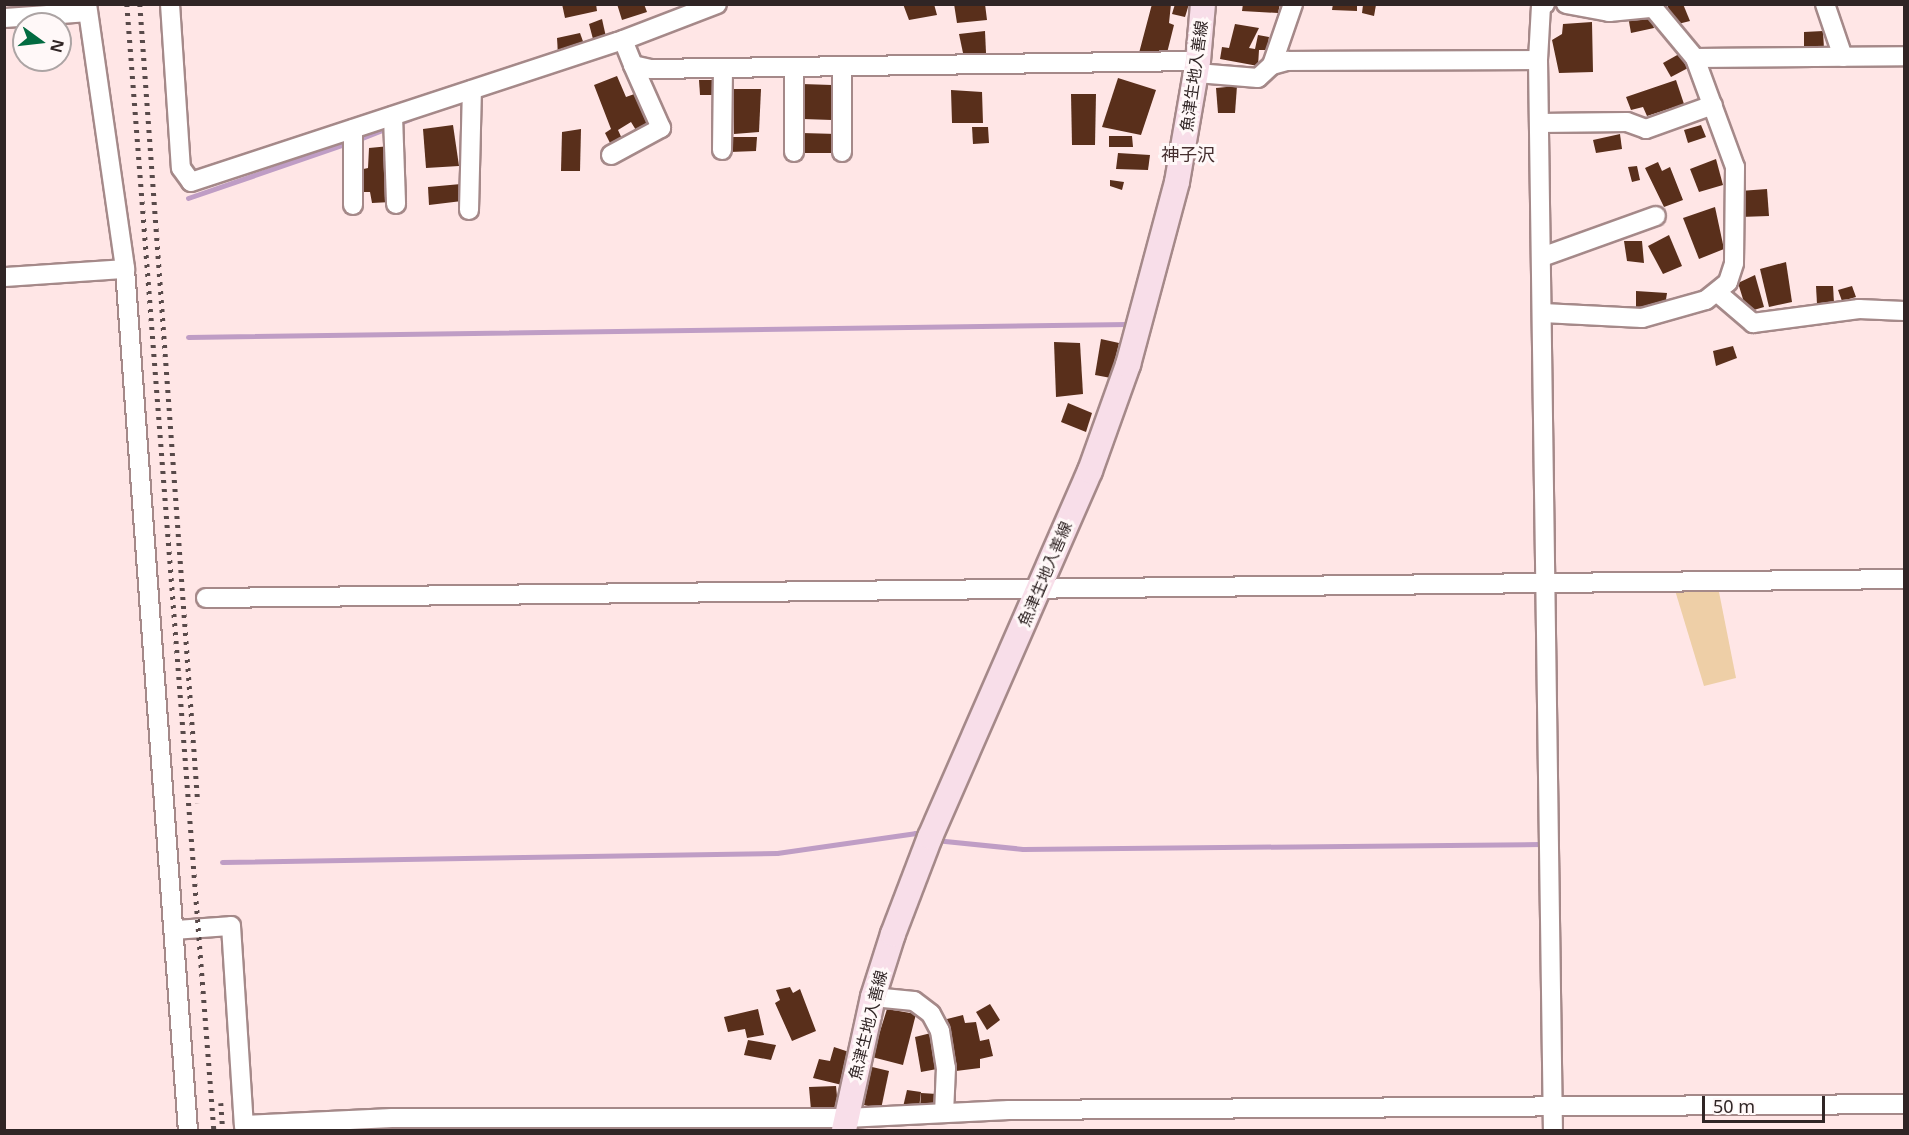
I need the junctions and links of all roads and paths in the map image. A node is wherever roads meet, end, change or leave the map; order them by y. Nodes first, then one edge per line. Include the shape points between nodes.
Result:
1 (170, 4) edge
2 (717, 4) edge
3 (1203, 4) edge
4 (1293, 4) edge
5 (1566, 4) edge
6 (1826, 4) edge
7 (1541, 5) edge
8 (1650, 6) edge
9 (91, 7) edge
10 (4, 18) edge
11 (624, 40) junction
12 (1905, 56) edge
13 (1843, 57) junction
14 (1695, 58) junction
15 (1538, 60) junction
16 (633, 65) junction
17 (1272, 65) junction
18 (842, 67) junction
19 (1198, 67) junction
20 (723, 68) junction
21 (794, 68) junction
22 (471, 90) junction
23 (1713, 105) junction
24 (393, 116) junction
25 (1539, 123) junction
26 (352, 129) junction
27 (722, 150) dead end
28 (794, 152) dead end
29 (842, 152) dead end
30 (611, 155) dead end
31 (396, 204) dead end
32 (353, 205) dead end
33 (469, 210) dead end
34 (1656, 216) dead end
35 (1542, 257) junction
36 (125, 269) junction
37 (4, 277) edge
38 (1719, 294) junction
39 (1905, 311) edge
40 (1543, 313) junction
41 (1905, 579) edge
42 (1543, 585) junction
43 (1040, 588) junction
44 (207, 598) dead end
45 (175, 930) junction
46 (873, 997) junction
47 (1905, 1104) edge
48 (1554, 1108) junction
49 (945, 1113) junction
50 (845, 1124) edge
51 (245, 1128) edge
52 (188, 1131) edge
53 (1553, 1131) edge

1 - 26 street via 181,168 191,182
2 - 11 street
3 - 19 main road, 魚津生地入善線
4 - 17 street
5 - 8 street via 1609,12
6 - 13 street
7 - 15 street
8 - 14 street
9 - 10 street
9 - 36 street via 100,53 94,65
11 - 16 street
11 - 22 street
12 - 13 street
13 - 14 street
14 - 23 street
15 - 17 street
15 - 25 street
16 - 20 street
16 - 30 street via 661,128
17 - 19 street via 1257,78
18 - 19 street
18 - 21 street
18 - 29 street
19 - 43 main road, 魚津生地入善線 via 1177,182 1142,323 1090,471
20 - 21 street
20 - 27 street
21 - 28 street
22 - 24 street
22 - 33 street
23 - 25 street via 1646,129 1627,122
23 - 38 street via 1735,176 1734,263
24 - 26 street
24 - 31 street
25 - 35 street
26 - 32 street
34 - 35 street
35 - 40 street
36 - 37 street
36 - 45 street
38 - 39 street via 1753,323 1859,309
38 - 40 street via 1642,318
40 - 42 street
41 - 42 street
42 - 43 street
42 - 48 street
43 - 44 street
43 - 46 main road, 魚津生地入善線 via 930,837
45 - 51 street via 231,926
45 - 52 street
46 - 49 street via 914,1001 931,1014 940,1031 946,1068
46 - 50 main road, 魚津生地入善線
47 - 48 street
48 - 49 street
48 - 53 street
49 - 50 street
50 - 51 street via 403,1118

